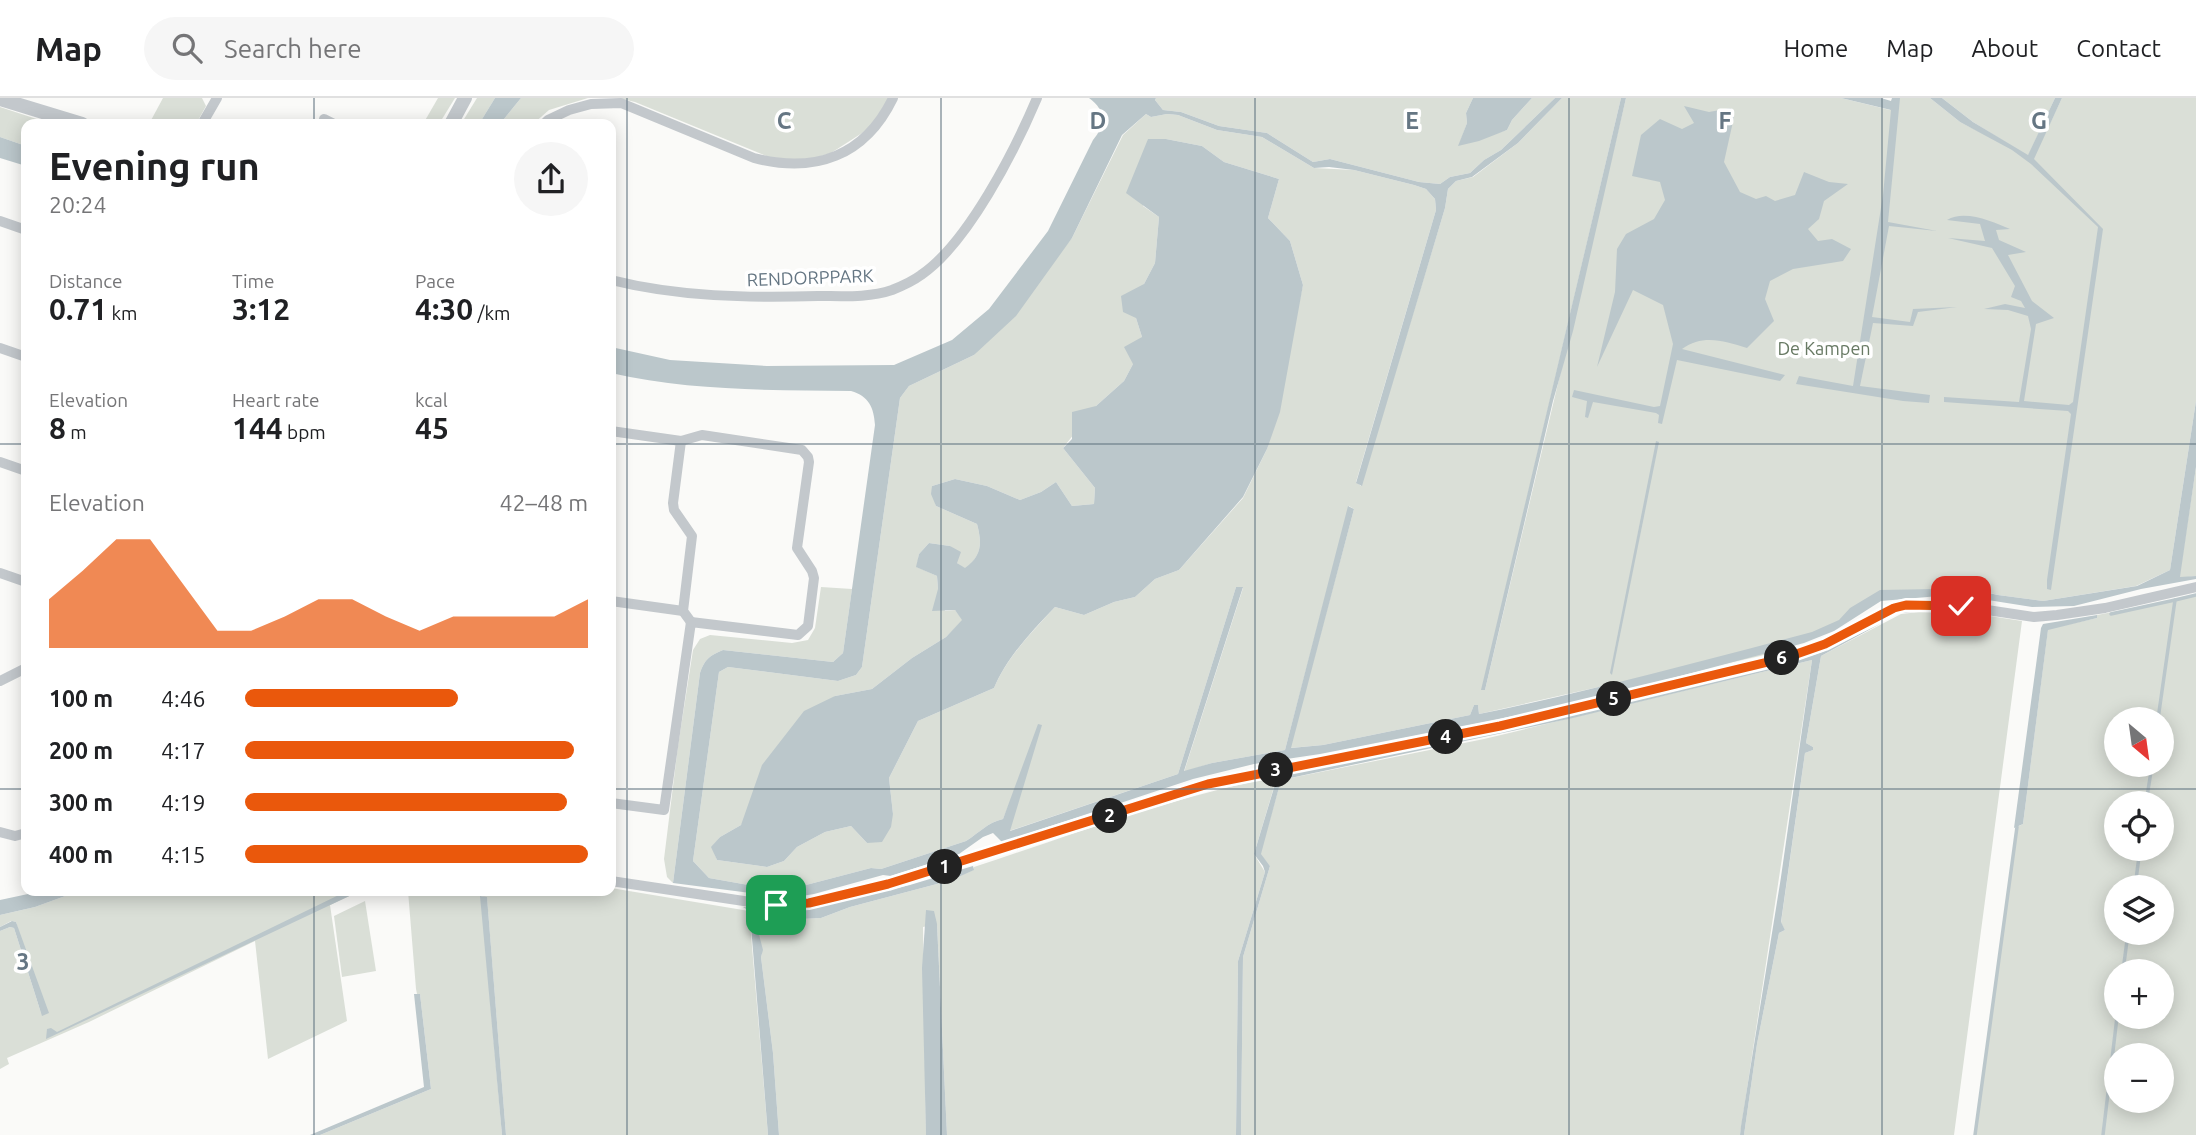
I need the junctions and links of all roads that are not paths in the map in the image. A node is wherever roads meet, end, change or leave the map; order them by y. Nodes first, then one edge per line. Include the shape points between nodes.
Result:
1 (217, 98) edge
2 (465, 98) edge
3 (893, 98) edge
4 (1037, 98) edge
5 (0, 99) edge
6 (66, 119) edge
7 (205, 119) edge
8 (454, 119) edge
9 (550, 119) edge
10 (0, 221) edge
11 (21, 228) edge
12 (616, 281) edge
13 (0, 348) edge
14 (21, 355) edge
15 (616, 432) edge
16 (681, 441) junction
17 (0, 462) edge
18 (21, 469) edge
19 (0, 573) edge
20 (21, 580) edge
21 (2196, 587) edge
22 (616, 602) edge
23 (683, 611) junction
24 (691, 622) junction
25 (21, 670) edge
26 (0, 681) edge
27 (616, 804) edge
28 (0, 831) edge
29 (21, 834) edge
30 (616, 882) edge

1 - 7 street
2 - 8 street
3 - 9 street via 872,132 851,148 829,160 804,165 754,158 621,103 591,104
4 - 12 street, RENDORPPARK via 1005,164 952,246 920,276 891,290 858,296 754,298 659,290
5 - 6 street
10 - 11 street
13 - 14 street
15 - 16 street
16 - 23 street via 673,503 692,536
16 - 24 street via 702,435 798,448 809,462 797,548 814,578 808,626 793,636
17 - 18 street
19 - 20 street
21 - 30 street via 2105,608 2034,617 1954,605 1906,605 1785,658 1500,726 1208,784 985,856 809,903 757,903
22 - 23 street
23 - 24 street
24 - 27 street via 664,810
25 - 26 street
28 - 29 street

